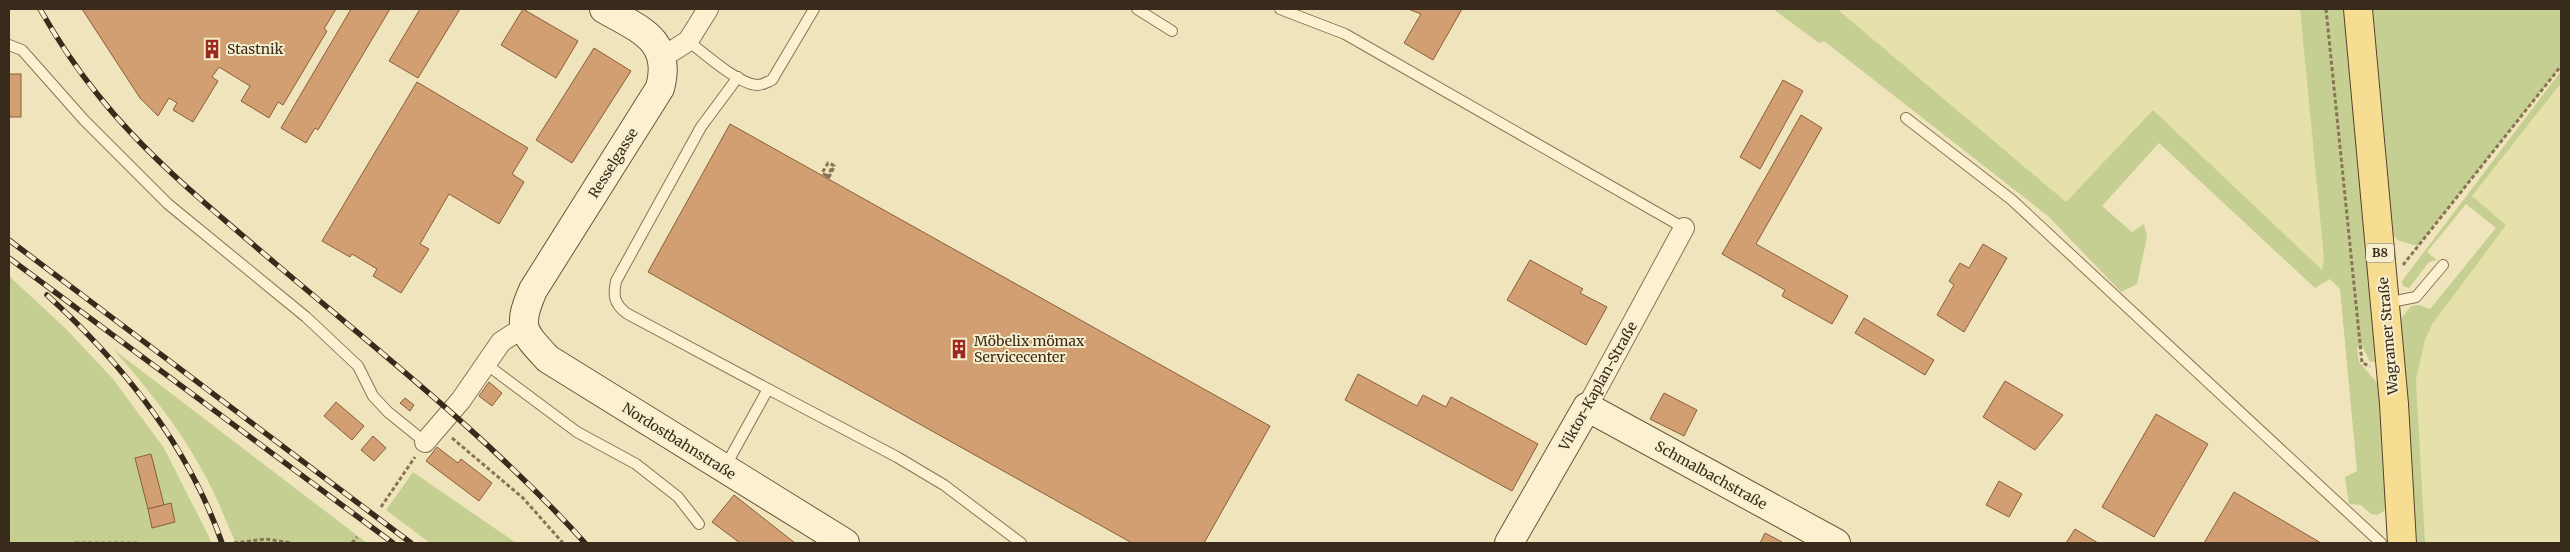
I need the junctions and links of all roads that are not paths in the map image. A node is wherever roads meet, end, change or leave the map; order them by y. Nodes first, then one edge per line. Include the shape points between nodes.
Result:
1 (604, 9) edge
2 (708, 9) edge
3 (814, 9) edge
4 (1137, 9) edge
5 (1280, 9) edge
6 (2358, 9) edge
7 (1172, 31) dead end
8 (688, 41) junction
9 (9, 45) edge
10 (663, 57) junction
11 (738, 77) junction
12 (1906, 118) dead end
13 (1684, 228) joint
14 (2443, 265) dead end
15 (2384, 297) junction
16 (524, 327) junction
17 (486, 364) junction
18 (768, 389) junction
19 (1587, 408) junction
20 (431, 434) joint
21 (724, 470) junction
22 (698, 524) dead end
23 (845, 543) edge
24 (1021, 543) edge
25 (1509, 543) edge
26 (1836, 543) edge
27 (2381, 543) edge
28 (2402, 543) edge

1 - 10 street via 646,33 657,44
2 - 8 street
3 - 11 lane via 772,80 758,85
4 - 7 lane
5 - 13 lane via 1345,34
6 - 15 main road, Wagramer Straße / B8
8 - 10 street
8 - 11 lane
9 - 20 lane via 22,50 84,120 168,204 306,317 358,366 373,396 405,428
10 - 16 street, Resselgasse via 660,88 533,290 525,308
11 - 18 lane via 694,139 616,281 614,294 617,305 626,313
12 - 27 lane via 2012,200
13 - 19 street, Viktor-Kaplan-Straße
14 - 15 lane via 2416,297
15 - 28 main road, Wagramer Straße / B8
16 - 17 street via 501,342
16 - 21 street, Nordostbahnstraße via 548,359
17 - 20 street
17 - 22 lane via 577,432 636,464 678,496
18 - 21 lane
18 - 24 lane via 944,485
19 - 25 street, Viktor-Kaplan-Straße
19 - 26 street, Schmalbachstraße
21 - 23 street, Nordostbahnstraße

